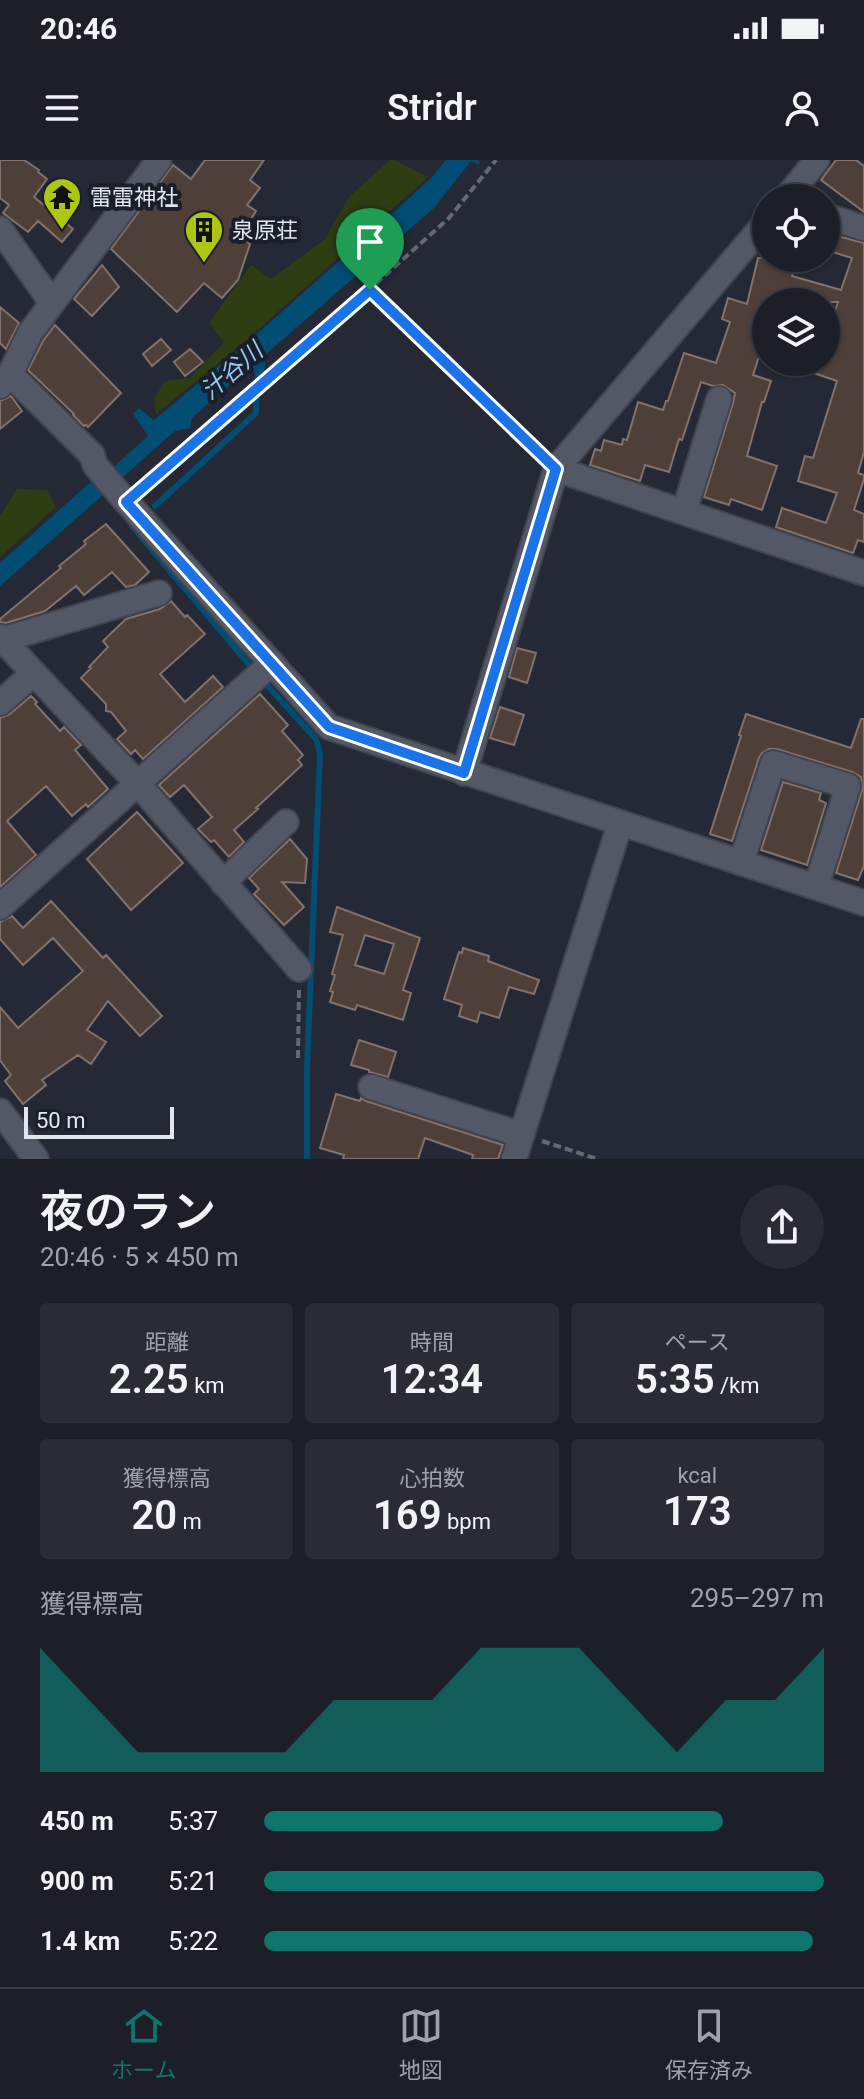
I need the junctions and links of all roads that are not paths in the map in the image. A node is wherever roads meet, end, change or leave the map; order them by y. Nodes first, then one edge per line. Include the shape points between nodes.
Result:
1 (159, 160) edge
2 (817, 160) edge
3 (797, 184) edge
4 (840, 220) edge
5 (864, 228) edge
6 (0, 229) edge
7 (752, 238) edge
8 (52, 303) junction
9 (5, 380) edge
10 (719, 399) dead end
11 (556, 469) junction
12 (684, 512) junction
13 (864, 573) edge
14 (159, 593) dead end
15 (1, 638) edge
16 (272, 663) junction
17 (34, 673) junction
18 (0, 703) edge
19 (464, 773) junction
20 (138, 784) junction
21 (286, 822) dead end
22 (620, 824) junction
23 (741, 863) junction
24 (223, 883) junction
25 (816, 887) junction
26 (864, 903) edge
27 (0, 907) edge
28 (299, 969) road end
29 (371, 1087) dead end
30 (0, 1111) edge
31 (522, 1135) junction
32 (36, 1159) edge
33 (514, 1159) edge

1 - 8 street
2 - 3 street
4 - 5 street
6 - 8 street
7 - 11 street
8 - 9 street
9 - 16 street via 92,455 125,500
10 - 12 street
11 - 12 street
11 - 19 street
12 - 13 street
14 - 15 street
15 - 17 street
16 - 19 street via 329,727
16 - 20 street
17 - 18 street
17 - 20 street
19 - 22 street
20 - 24 street
20 - 27 street
21 - 24 street
22 - 23 street
22 - 31 street
23 - 25 street
23 - 25 street via 773,763 848,786
24 - 28 street
25 - 26 street
29 - 31 street
30 - 32 street
31 - 33 street

